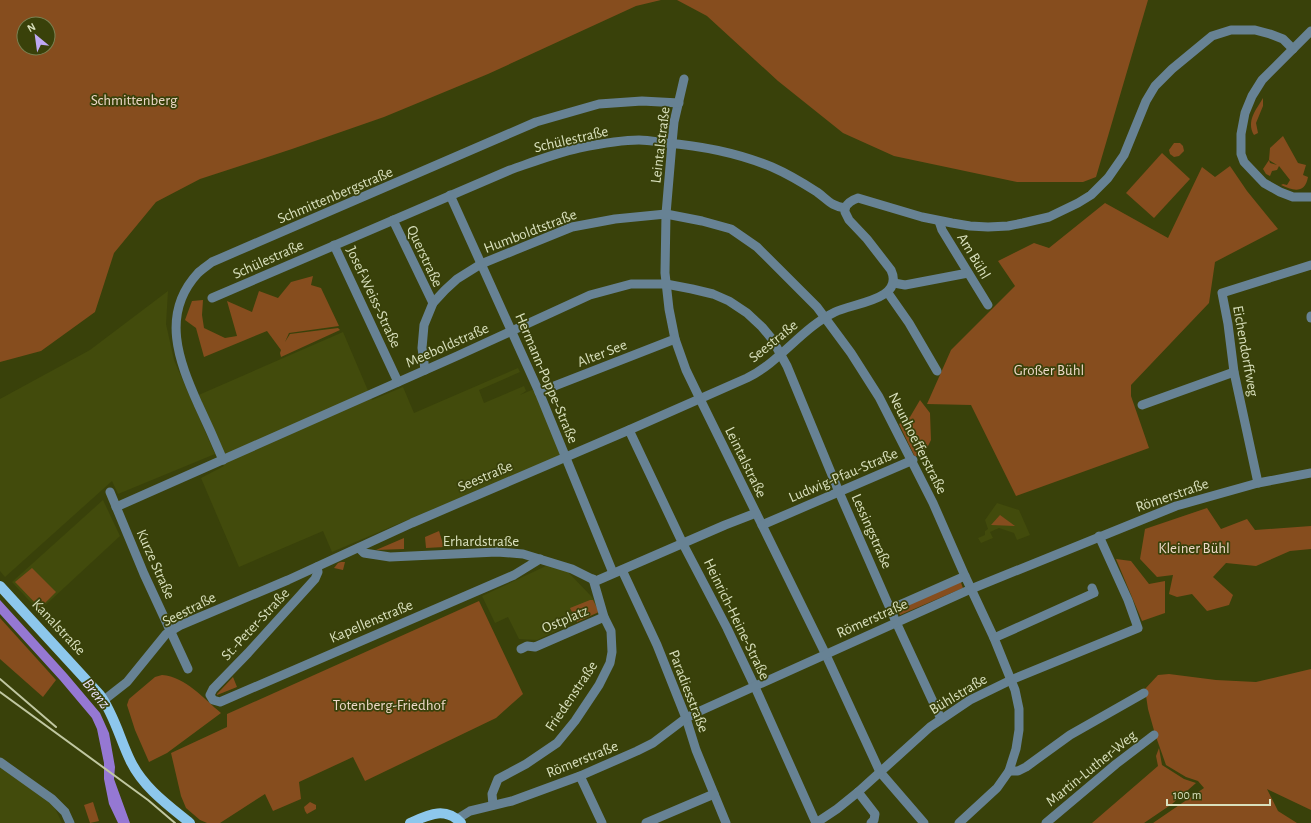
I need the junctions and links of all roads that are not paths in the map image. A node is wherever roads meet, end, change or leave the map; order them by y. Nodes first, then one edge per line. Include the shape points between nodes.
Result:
1 (1311, 31) edge
2 (1293, 49) junction
3 (684, 79) dead end
4 (679, 103) junction
5 (672, 143) junction
6 (450, 195) junction
7 (1311, 197) edge
8 (845, 208) junction
9 (666, 214) junction
10 (393, 220) junction
11 (939, 221) junction
12 (334, 245) junction
13 (482, 264) junction
14 (1311, 265) edge
15 (968, 273) junction
16 (894, 283) junction
17 (666, 284) junction
18 (888, 292) junction
19 (212, 298) dead end
20 (433, 303) junction
21 (988, 305) dead end
22 (825, 318) junction
23 (512, 331) junction
24 (675, 339) junction
25 (780, 354) junction
26 (425, 370) junction
27 (937, 372) dead end
28 (1234, 372) junction
29 (398, 382) junction
30 (539, 392) junction
31 (700, 399) junction
32 (1142, 406) dead end
33 (630, 430) junction
34 (566, 457) junction
35 (223, 460) junction
36 (913, 460) junction
37 (1311, 473) edge
38 (1258, 483) junction
39 (110, 492) dead end
40 (839, 492) junction
41 (116, 507) junction
42 (756, 513) junction
43 (762, 525) junction
44 (1099, 536) junction
45 (683, 544) junction
46 (358, 548) junction
47 (540, 559) junction
48 (317, 567) junction
49 (622, 570) junction
50 (613, 573) junction
51 (965, 576) junction
52 (593, 579) junction
53 (0, 586) edge
54 (1092, 588) dead end
55 (971, 589) junction
56 (890, 609) junction
57 (604, 617) junction
58 (896, 622) junction
59 (170, 631) junction
60 (994, 638) junction
61 (521, 649) dead end
62 (826, 654) junction
63 (188, 669) dead end
64 (1011, 680) junction
65 (755, 687) junction
66 (1144, 693) dead end
67 (212, 698) joint
68 (104, 700) junction
69 (686, 718) junction
70 (941, 718) junction
71 (1154, 734) dead end
72 (0, 762) edge
73 (1009, 771) junction
74 (880, 772) junction
75 (580, 776) junction
76 (858, 792) junction
77 (714, 794) junction
78 (493, 805) junction
79 (459, 821) edge
80 (70, 823) edge
81 (190, 823) edge
82 (410, 823) edge
83 (602, 823) edge
84 (646, 823) edge
85 (726, 823) edge
86 (816, 823) edge
87 (871, 823) edge
88 (924, 823) edge
89 (959, 823) edge
90 (1046, 823) edge

1 - 2 street
2 - 7 street via 1262,80 1252,96 1241,134 1241,154 1244,162 1264,183 1293,197
2 - 11 street via 1282,39 1255,30 1231,30 1212,36 1155,86 1116,168 1091,195 1049,217 1023,224 976,226
3 - 4 street, Leintalstraße
4 - 5 street, Leintalstraße
4 - 35 street, Schmittenbergstraße via 642,101 599,104 536,122 212,262 198,272 183,296 177,315 177,347 183,368
5 - 6 street, Schülestraße via 640,140 579,148 545,157
5 - 8 street, Schülestraße via 721,150 744,157 790,176 834,206
5 - 9 street, Leintalstraße
6 - 10 street, Schülestraße
6 - 13 street, Hermann-Poppe-Straße
8 - 11 street via 850,201 858,198
8 - 16 street via 849,220 888,264
9 - 13 street, Humboldtstraße via 615,219 572,227
9 - 17 street, Leintalstraße
9 - 22 street, Humboldtstraße via 702,221 738,234 757,247 804,293
10 - 12 street, Schülestraße
10 - 20 street, Querstraße
11 - 15 street, Am Bühl
12 - 19 street, Schülestraße
12 - 29 street, Josef-Weiss-Straße
13 - 20 street, Humboldtstraße via 457,280
13 - 23 street, Hermann-Poppe-Straße
14 - 28 street, Eichendorffweg via 1222,293
15 - 16 street via 904,285
15 - 21 street, Am Bühl
16 - 18 street
17 - 23 street, Meeboldstraße via 631,284 590,295
17 - 24 street, Leintalstraße via 668,309
17 - 25 street, Meeboldstraße via 706,292 729,301 762,327
18 - 22 street, Seestraße via 840,309
18 - 27 street
20 - 26 street, Humboldtstraße via 424,325 422,348
22 - 25 street, Seestraße
22 - 36 street, Neunhoefferstraße via 879,396
23 - 26 street, Meeboldstraße
23 - 30 street, Hermann-Poppe-Straße
24 - 30 street, Alter See
24 - 31 street, Leintalstraße
25 - 31 street, Seestraße via 756,374
25 - 40 street, Lessingstraße
26 - 29 street, Meeboldstraße
28 - 32 street
28 - 38 street, Eichendorffweg
29 - 35 street, Meeboldstraße
30 - 34 street, Hermann-Poppe-Straße
31 - 33 street, Seestraße
31 - 42 street, Leintalstraße
33 - 34 street, Seestraße
33 - 45 street, Heinrich-Heine-Straße
34 - 46 street, Seestraße via 412,522
34 - 50 street, Hermann-Poppe-Straße
35 - 41 street, Meeboldstraße
36 - 40 street, Ludwig-Pfau-Straße
36 - 51 street, Neunhoefferstraße
37 - 38 street, Römerstraße
38 - 44 street, Römerstraße via 1176,506
39 - 41 street, Kurze Straße
40 - 43 street, Ludwig-Pfau-Straße
40 - 56 street, Lessingstraße
41 - 59 street, Kurze Straße
42 - 43 street, Leintalstraße
42 - 45 street
43 - 62 street, Leintalstraße
44 - 55 street, Römerstraße
44 - 64 street, Bühlstraße via 1138,628
45 - 49 street
45 - 65 street, Heinrich-Heine-Straße
46 - 47 street, Erhardstraße via 364,553 390,557 497,552 523,554
46 - 48 street, Seestraße
47 - 52 street, Erhardstraße
47 - 67 street, Kapellenstraße via 514,575 220,702
48 - 59 street, Seestraße
48 - 67 street, St.-Peter-Straße via 315,579 213,689 210,693
49 - 50 street
49 - 69 street, Paradiesstraße
50 - 52 street
51 - 55 street, Neunhoefferstraße
51 - 56 street, Römerstraße
52 - 57 street, Ostplatz
53 - 68 main road, Kanalstraße
54 - 60 street via 1094,593
55 - 58 street, Römerstraße
55 - 60 street, Neunhoefferstraße
56 - 58 street, Lessingstraße
57 - 61 street, Ostplatz
57 - 78 street, Friedenstraße via 611,631 612,652 610,663 599,685 576,721 557,743 498,779 492,794
58 - 62 street, Römerstraße
58 - 70 street, Lessingstraße
59 - 63 street, Kurze Straße
59 - 68 street, Seestraße via 127,682
60 - 64 street, Neunhoefferstraße
62 - 65 street, Römerstraße
62 - 74 street, Leintalstraße
64 - 70 street, Bühlstraße
64 - 73 street, Neunhoefferstraße via 1017,699 1019,722 1017,744
65 - 69 street, Römerstraße
65 - 86 street, Heinrich-Heine-Straße
66 - 73 street via 1070,735 1026,767 1018,771
68 - 81 main road, Kanalstraße via 141,779
69 - 75 street, Römerstraße via 650,745
69 - 77 street, Paradiesstraße
70 - 74 street, Bühlstraße
71 - 90 street, Martin-Luther-Weg
72 - 80 street via 55,802 65,812
73 - 89 street, Neunhoefferstraße via 997,788
74 - 76 street, Bühlstraße
74 - 88 street, Leintalstraße
75 - 78 street, Römerstraße via 512,801
75 - 83 street
76 - 86 street, Bühlstraße
76 - 87 street via 875,814
77 - 84 street
77 - 85 street, Paradiesstraße
78 - 79 street, Römerstraße via 470,811
79 - 82 main road via 448,814 439,813

